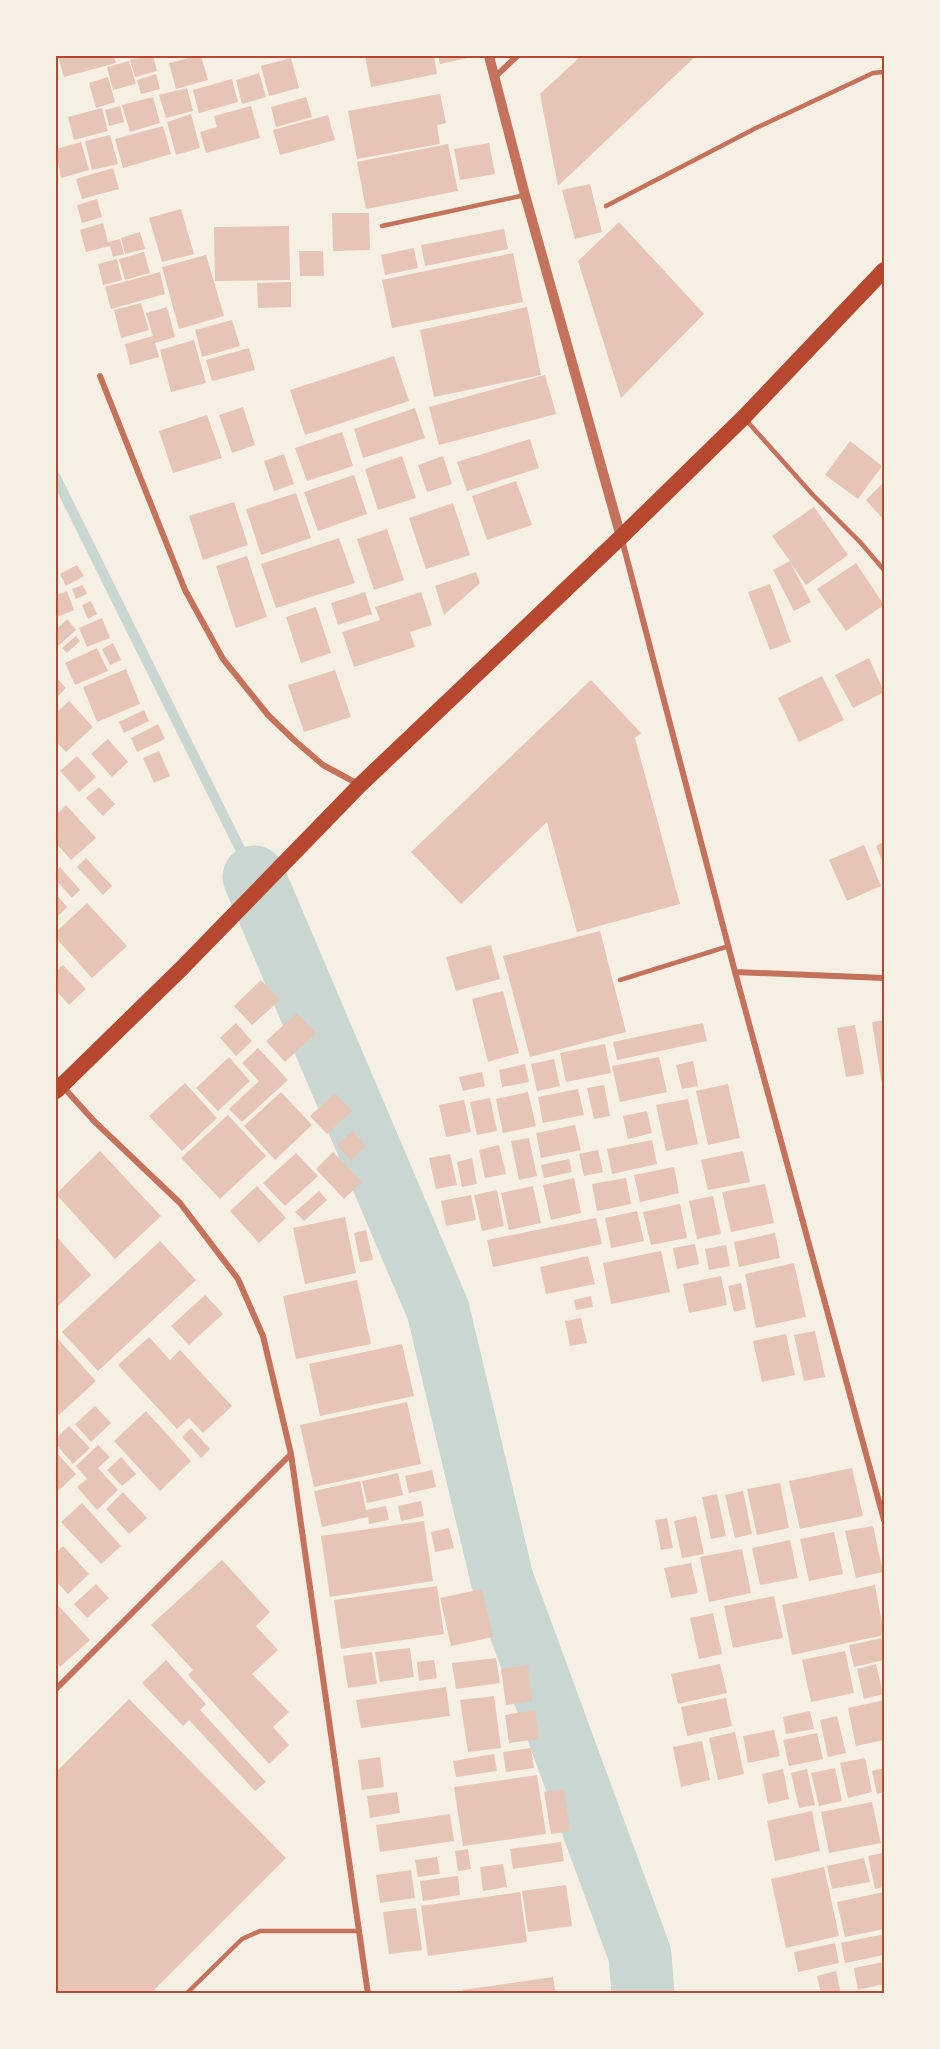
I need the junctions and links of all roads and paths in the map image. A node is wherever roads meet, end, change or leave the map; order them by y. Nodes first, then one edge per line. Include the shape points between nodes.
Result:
1 (489, 56) edge
2 (517, 56) edge
3 (885, 72) edge
4 (494, 78) junction
5 (525, 195) junction
6 (606, 206) dead end
7 (382, 226) dead end
8 (885, 270) edge
9 (100, 376) dead end
10 (744, 417) junction
11 (621, 537) junction
12 (885, 570) edge
13 (360, 785) junction
14 (729, 946) junction
15 (735, 972) junction
16 (885, 978) edge
17 (620, 980) dead end
18 (58, 1085) edge
19 (291, 1454) junction
20 (885, 1520) edge
21 (56, 1689) edge
22 (359, 1931) junction
23 (186, 1994) edge
24 (368, 1994) edge

1 - 4 street
2 - 4 street
3 - 6 lane via 873,73 756,128
4 - 5 street
5 - 7 lane
5 - 11 street
8 - 10 highway
9 - 13 street via 185,590 223,659 268,715 294,740 322,765
10 - 11 highway
10 - 12 lane
11 - 13 highway
11 - 14 street
13 - 18 highway via 182,968
14 - 15 street
14 - 17 lane
15 - 16 street
15 - 20 street
18 - 19 street via 180,1203 238,1279 263,1336
19 - 21 street
19 - 22 street
22 - 23 lane via 260,1931 242,1939
22 - 24 street

